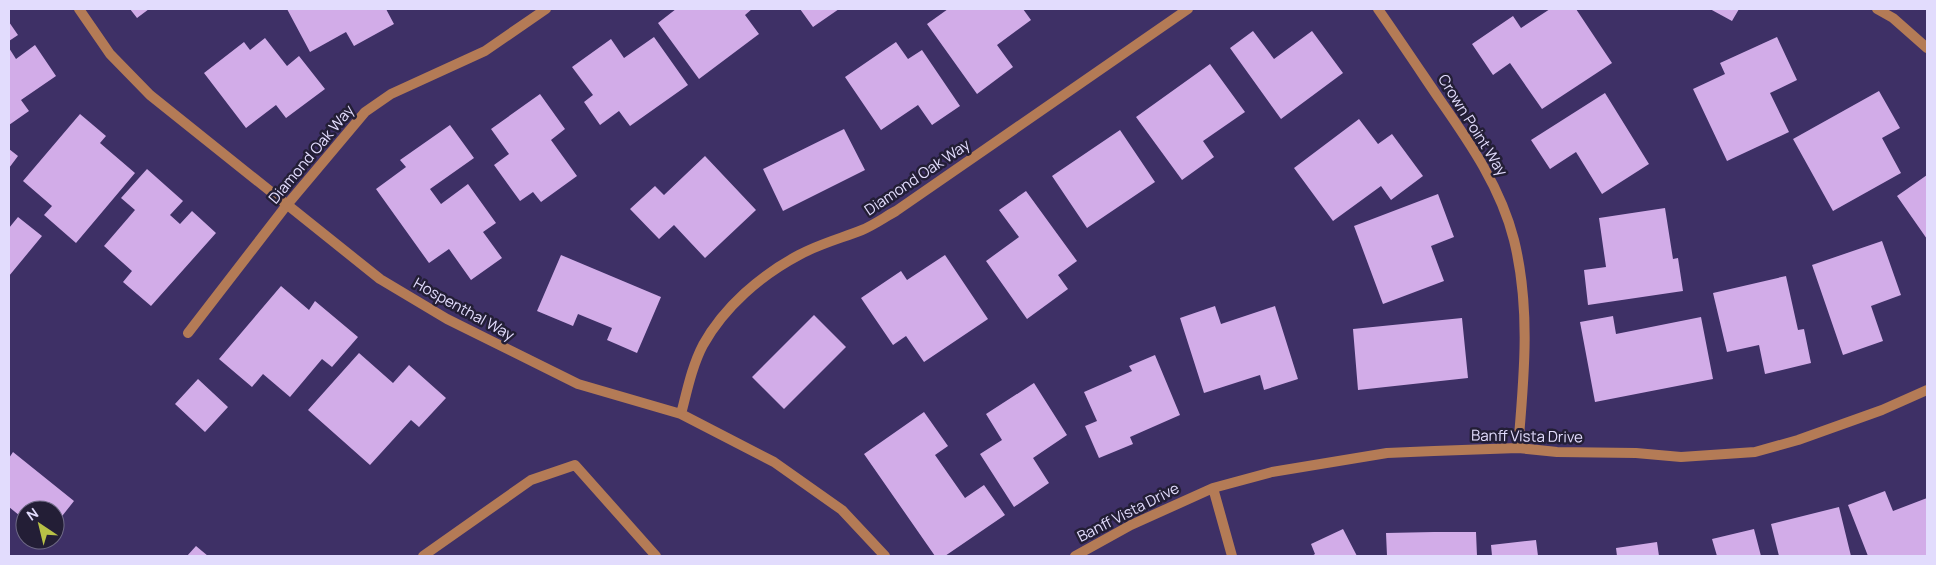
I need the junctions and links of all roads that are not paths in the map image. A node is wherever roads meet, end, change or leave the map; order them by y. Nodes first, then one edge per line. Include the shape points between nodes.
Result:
1 (79, 9) edge
2 (546, 9) edge
3 (1188, 9) edge
4 (1378, 9) edge
5 (1877, 9) edge
6 (1927, 48) edge
7 (286, 206) junction
8 (188, 333) dead end
9 (1927, 390) edge
10 (681, 414) junction
11 (1518, 448) junction
12 (1213, 488) junction
13 (423, 556) edge
14 (656, 556) edge
15 (885, 556) edge
16 (1075, 556) edge
17 (1232, 556) edge

1 - 7 street, Hospenthal Way via 110,54 150,95
2 - 7 street, Diamond Oak Way via 485,51 391,94 365,112
3 - 10 street, Diamond Oak Way via 896,211 865,229 800,254 751,287 703,345
4 - 11 street, Crown Point Way via 1488,174 1513,239 1525,318
5 - 6 street via 1893,18
7 - 8 street, Diamond Oak Way
7 - 10 street, Hospenthal Way via 380,280 456,323 578,384
9 - 11 street, Banff Vista Drive via 1844,424 1755,452 1681,457
10 - 15 street, Hospenthal Way via 774,462 842,510
11 - 12 street, Banff Vista Drive via 1386,453 1272,472
12 - 16 street, Banff Vista Drive via 1131,525
12 - 17 street
13 - 14 street via 531,480 576,465

